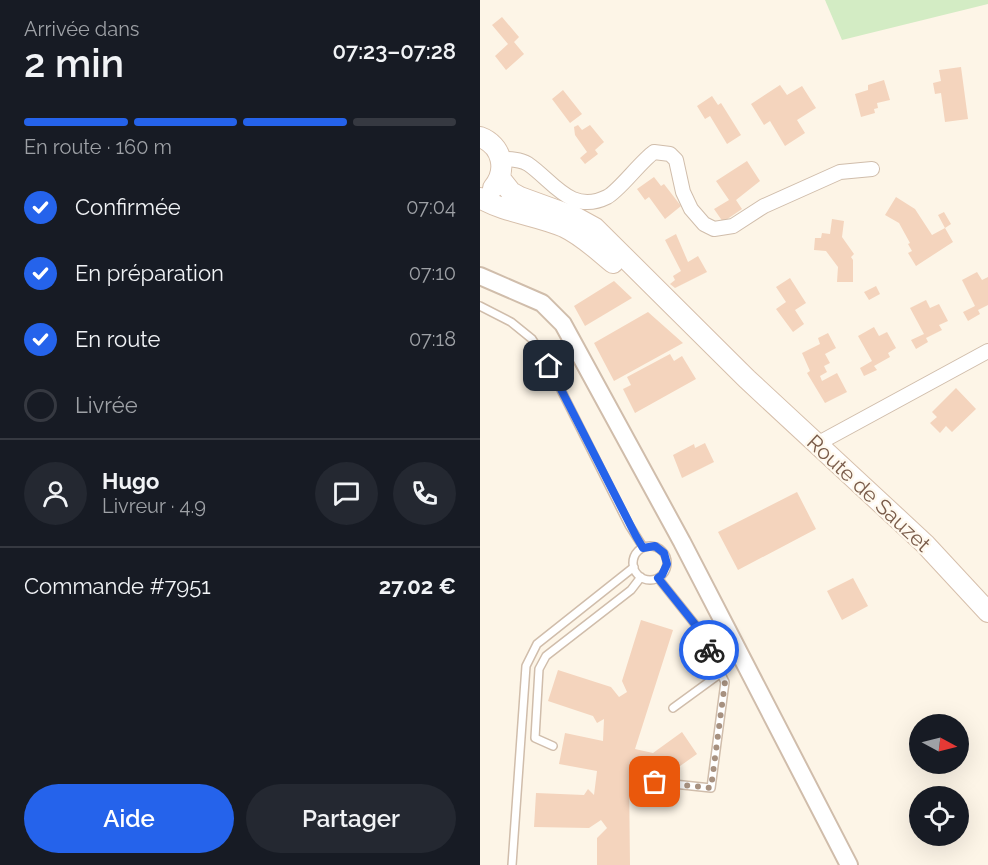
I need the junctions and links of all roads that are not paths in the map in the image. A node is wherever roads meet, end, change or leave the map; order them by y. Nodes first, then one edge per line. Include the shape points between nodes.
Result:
1 (480, 137) edge
2 (501, 168) junction
3 (872, 169) dead end
4 (480, 196) edge
5 (480, 276) edge
6 (480, 306) edge
7 (988, 351) edge
8 (747, 379) junction
9 (817, 444) junction
10 (643, 548) junction
11 (634, 567) junction
12 (641, 577) junction
13 (658, 578) junction
14 (988, 612) edge
15 (721, 673) junction
16 (673, 708) dead end
17 (553, 746) dead end
18 (655, 782) dead end
19 (512, 865) edge
20 (849, 865) edge

1 - 2 main road, Route de Sauzet via 492,144
2 - 3 street via 513,159 527,163 560,192 581,202 608,197 654,152 670,154 676,160 691,209 714,229 733,225 764,206 840,172
2 - 4 main road via 495,186
2 - 8 main road, Route de Sauzet via 511,192 595,228
4 - 8 main road, Route de Sauzet via 494,205 581,236
5 - 20 street via 542,303 563,324 682,542
6 - 10 lane via 511,322 532,339
7 - 9 street
8 - 9 main road, Route de Sauzet
9 - 14 main road, Route de Sauzet via 925,544
10 - 11 lane via 635,556
10 - 13 lane via 655,546 664,553 667,564
11 - 12 lane
11 - 19 lane via 537,644 526,666
12 - 13 lane
12 - 17 lane via 631,590 546,656 538,669 535,738
13 - 15 lane via 698,628
15 - 16 lane
15 - 18 lane via 725,682 711,788

